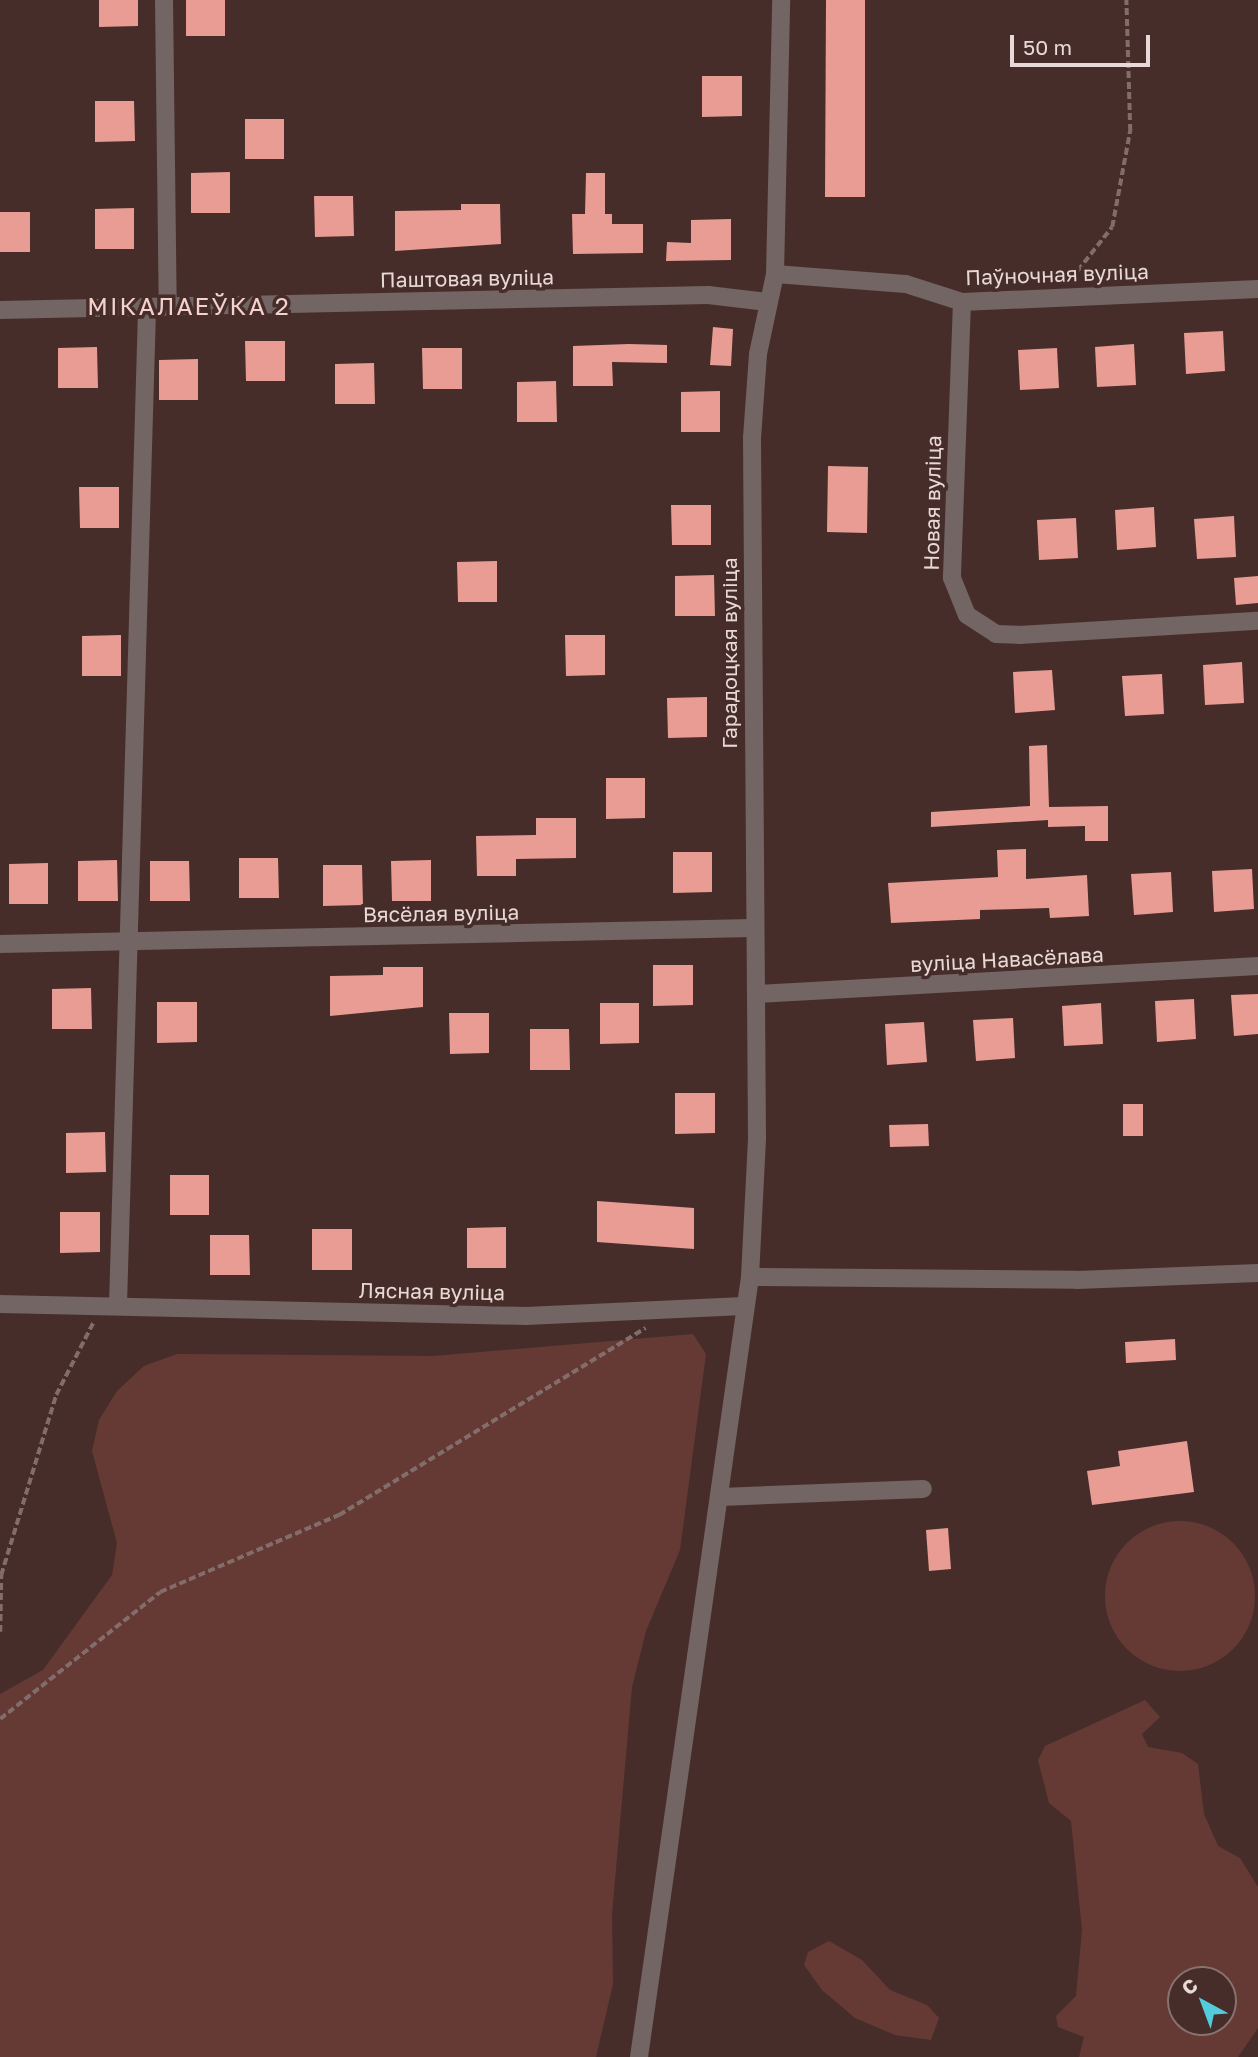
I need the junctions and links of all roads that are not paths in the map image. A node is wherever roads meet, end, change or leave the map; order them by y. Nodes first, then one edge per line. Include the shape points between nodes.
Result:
1 (164, 0) edge
2 (781, 0) edge
3 (775, 274) junction
4 (1258, 289) edge
5 (767, 302) junction
6 (962, 302) junction
7 (168, 307) junction
8 (147, 309) junction
9 (0, 310) edge
10 (1258, 621) edge
11 (753, 929) junction
12 (131, 943) junction
13 (0, 944) edge
14 (1258, 966) edge
15 (757, 994) junction
16 (1258, 1273) edge
17 (750, 1277) junction
18 (0, 1304) edge
19 (110, 1305) junction
20 (744, 1306) junction
21 (923, 1489) dead end
22 (722, 1497) junction
23 (639, 2057) edge

1 - 7 street
2 - 3 street, Гарадоцкая вуліца
3 - 5 street, Гарадоцкая вуліца
3 - 6 street, Паўночная вуліца via 906,284
4 - 6 street, Паўночная вуліца
5 - 7 street, Паштовая вуліца via 708,295
5 - 11 street, Гарадоцкая вуліца via 752,438
6 - 10 street, Новая вуліца via 952,578 967,615 996,634 1019,635
7 - 8 street, Паштовая вуліца
8 - 9 street, Паштовая вуліца
8 - 12 street
11 - 12 street, Вясёлая вуліца
11 - 15 street, Гарадоцкая вуліца
12 - 13 street, Вясёлая вуліца
12 - 19 street
14 - 15 street, вуліца Навасёлава
15 - 17 street, Гарадоцкая вуліца
16 - 17 street via 1077,1280
17 - 20 street, Гарадоцкая вуліца
18 - 19 street, Лясная вуліца
19 - 20 street, Лясная вуліца via 526,1316
20 - 22 street, Гарадоцкая вуліца
21 - 22 street
22 - 23 street, Гарадоцкая вуліца

